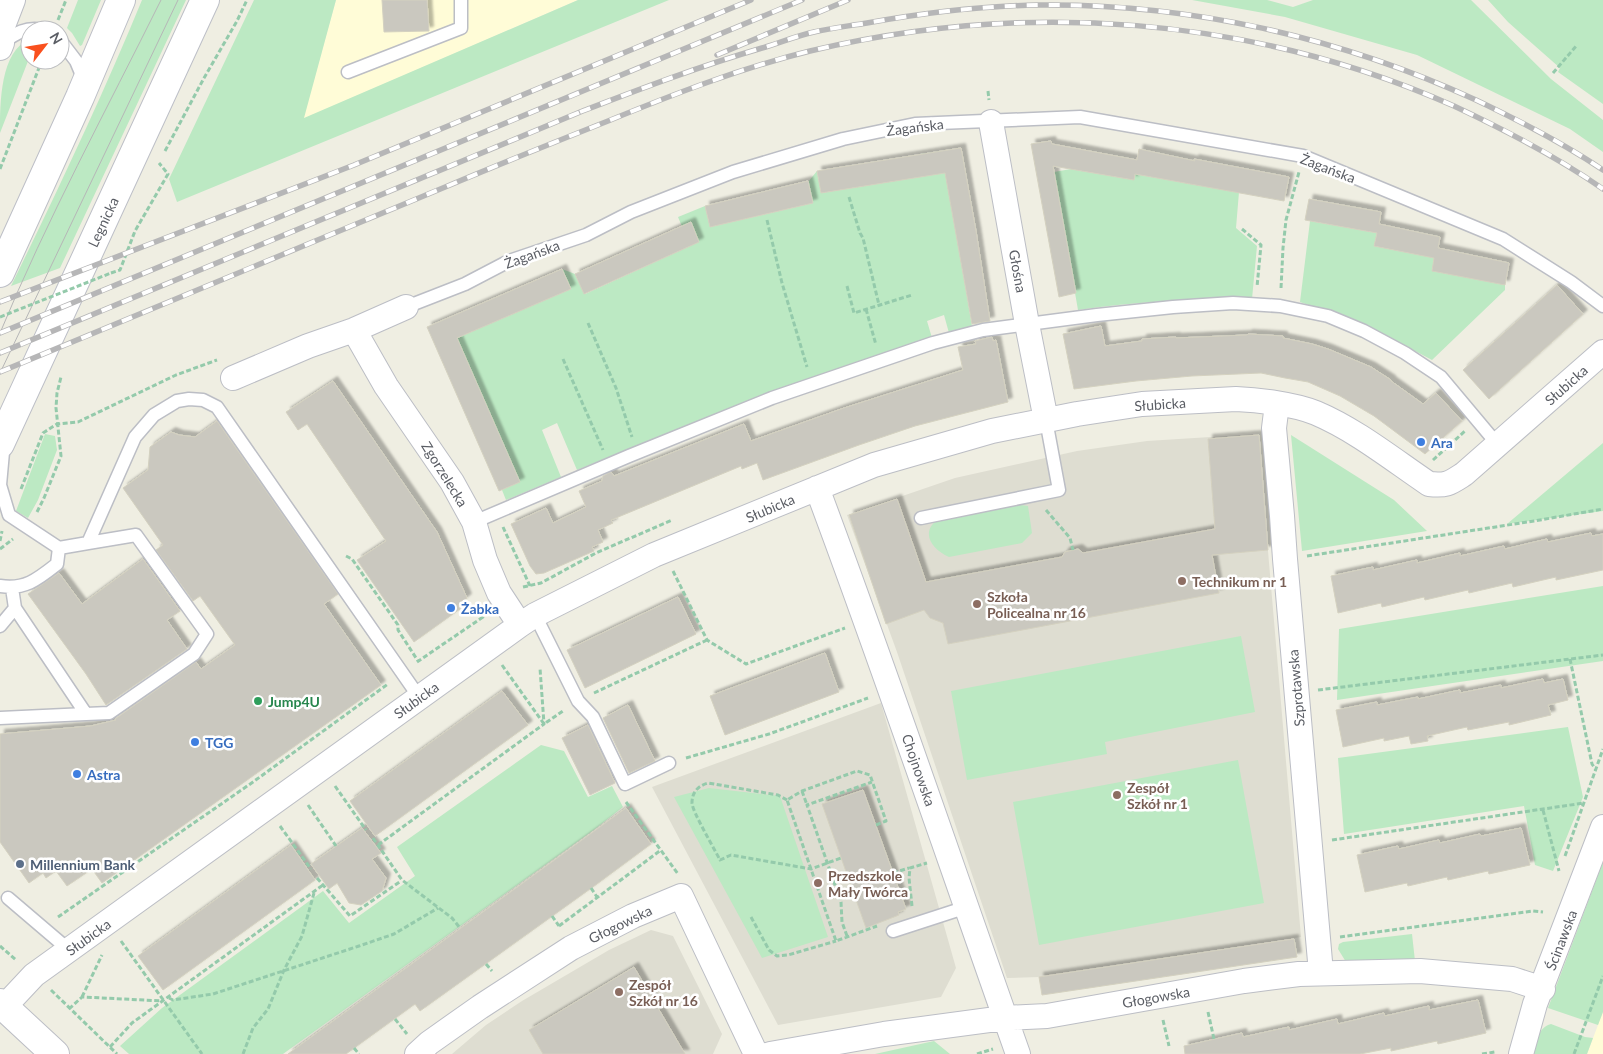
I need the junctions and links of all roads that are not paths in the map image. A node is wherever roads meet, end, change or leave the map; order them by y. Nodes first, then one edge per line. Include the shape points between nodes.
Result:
1 (14, 0) edge
2 (121, 0) edge
3 (205, 0) edge
4 (461, 0) edge
5 (20, 32) edge
6 (1, 46) edge
7 (70, 52) edge
8 (348, 72) dead end
9 (85, 83) junction
10 (991, 122) junction
11 (0, 273) edge
12 (1603, 306) edge
13 (406, 307) joint
14 (1027, 324) junction
15 (354, 330) junction
16 (1603, 352) edge
17 (233, 378) dead end
18 (1277, 404) junction
19 (1046, 420) junction
20 (2, 440) edge
21 (1498, 444) junction
22 (817, 488) junction
23 (921, 518) dead end
24 (474, 522) junction
25 (88, 543) junction
26 (59, 548) junction
27 (6, 587) edge
28 (15, 608) junction
29 (528, 620) junction
30 (0, 626) edge
31 (419, 697) junction
32 (86, 714) junction
33 (0, 718) edge
34 (669, 764) road end
35 (1603, 827) edge
36 (8, 898) dead end
37 (967, 907) junction
38 (889, 927) road end
39 (69, 950) junction
40 (1321, 973) junction
41 (1542, 988) junction
42 (2, 1005) edge
43 (1004, 1018) junction
44 (414, 1047) edge
45 (55, 1054) edge
46 (756, 1054) edge
47 (770, 1054) edge
48 (1018, 1054) edge
49 (1521, 1054) edge

1 - 6 street via 3,26
2 - 9 main road
3 - 20 main road, Legnicka
4 - 8 lane via 462,28
5 - 6 lane
7 - 9 lane
9 - 11 main road
10 - 12 lane, Żagańska via 1080,117 1303,156 1502,239
10 - 13 lane, Żagańska via 915,124 843,139 733,172 631,212 586,234 509,261 465,284
10 - 14 street, Głośna
13 - 15 street, Żagańska
14 - 19 street, Głośna
14 - 21 lane via 1097,314 1233,303 1280,306 1328,316 1405,353 1441,377
14 - 24 lane via 983,330 933,343 772,398
15 - 17 street, Żagańska
15 - 24 street, Zgorzelecka via 386,386 452,482
16 - 21 street, Słubicka
18 - 19 street, Słubicka via 1250,399 1142,404
18 - 21 street, Słubicka via 1314,412 1344,426 1429,484 1442,486 1453,481
18 - 40 street, Szprotawska via 1274,428
19 - 22 street, Słubicka via 992,431 883,462
19 - 23 lane via 1059,490
20 - 26 lane via 0,485 9,515
22 - 29 street, Słubicka via 654,555
22 - 37 street, Chojnowska
24 - 29 street, Zgorzelecka via 498,593
25 - 26 lane
25 - 31 lane via 135,437 154,415 177,401 203,400 217,407
25 - 32 lane via 136,535 206,634 194,654 109,712
26 - 27 lane via 57,564 26,585
27 - 28 lane
28 - 30 lane
28 - 32 lane
29 - 31 street, Słubicka
29 - 34 lane via 578,702 593,717 625,784
31 - 39 street, Słubicka
32 - 33 lane
35 - 41 street, Ścinawska
36 - 39 lane
37 - 38 lane
37 - 43 street, Chojnowska
39 - 42 street, Słubicka via 34,975
40 - 41 street, Głogowska via 1420,971 1471,974 1512,979
40 - 43 street, Głogowska via 1244,981 1047,1016
41 - 49 street, Ścinawska
42 - 45 main road
43 - 47 street, Głogowska
43 - 48 street, Chojnowska
44 - 46 street, Głogowska via 429,1043 571,948 681,896

